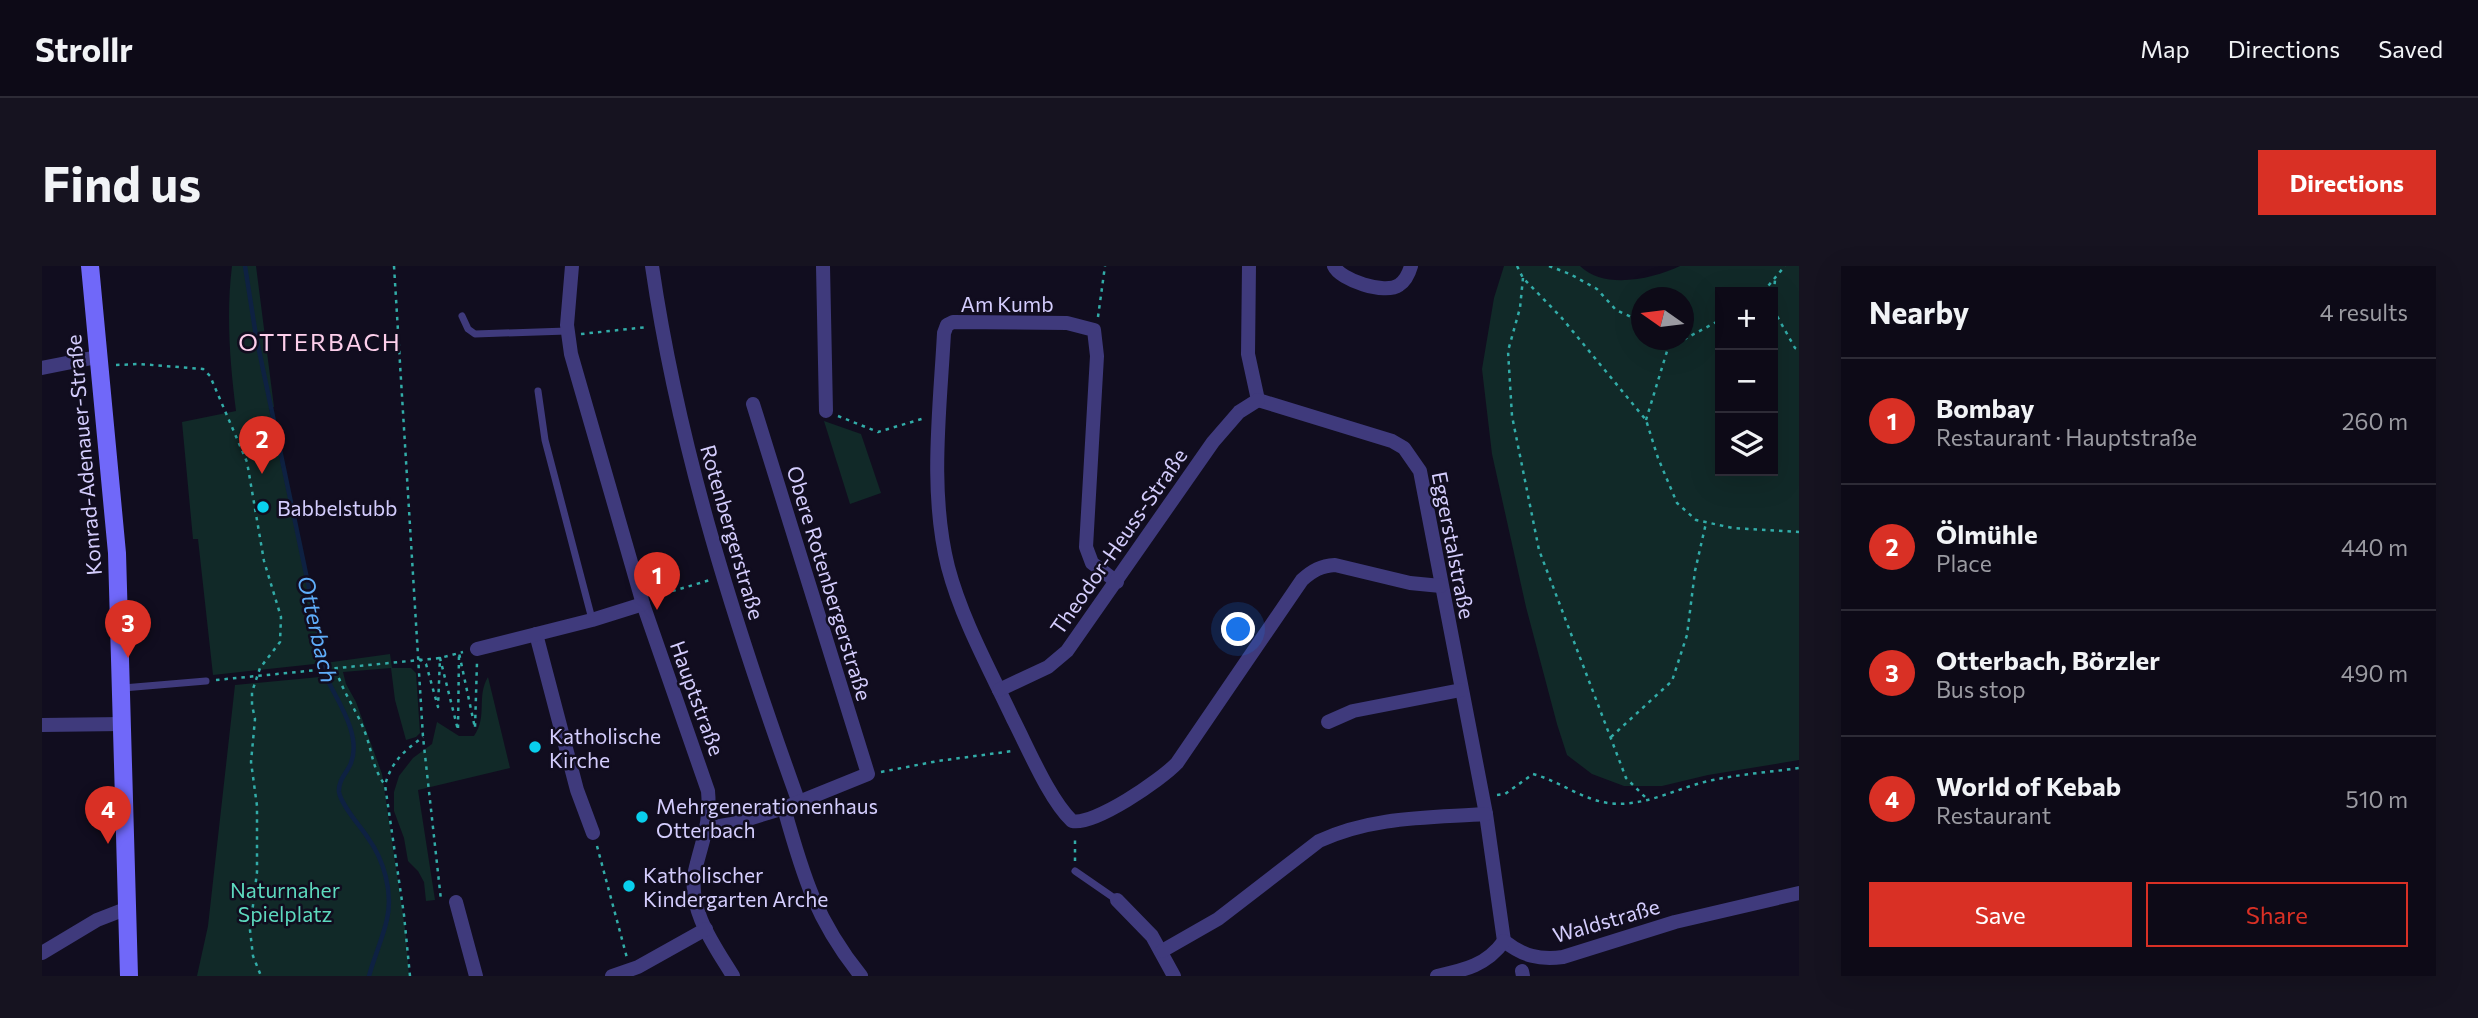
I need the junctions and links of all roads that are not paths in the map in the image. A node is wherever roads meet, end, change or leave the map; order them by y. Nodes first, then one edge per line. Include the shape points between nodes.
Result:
1 (90, 266) edge
2 (572, 266) edge
3 (652, 266) edge
4 (824, 266) edge
5 (1249, 266) edge
6 (1334, 266) edge
7 (1411, 266) edge
8 (461, 316) dead end
9 (567, 334) junction
10 (97, 361) junction
11 (42, 368) edge
12 (538, 391) dead end
13 (1258, 400) junction
14 (752, 404) dead end
15 (825, 411) road end
16 (1117, 582) junction
17 (1441, 586) junction
18 (643, 602) junction
19 (592, 620) junction
20 (536, 634) junction
21 (477, 649) road end
22 (206, 681) road end
23 (123, 688) junction
24 (999, 690) junction
25 (1461, 691) junction
26 (1328, 722) dead end
27 (123, 724) junction
28 (42, 725) edge
29 (799, 803) junction
30 (784, 808) junction
31 (1486, 814) junction
32 (708, 828) junction
33 (593, 833) road end
34 (1075, 871) road end
35 (1799, 893) edge
36 (1117, 901) joint
37 (456, 902) road end
38 (128, 908) junction
39 (706, 929) junction
40 (1504, 941) junction
41 (1162, 951) junction
42 (42, 953) edge
43 (631, 973) edge
44 (129, 976) edge
45 (476, 976) edge
46 (612, 976) edge
47 (733, 976) edge
48 (861, 976) edge
49 (1174, 976) edge
50 (1437, 976) edge

1 - 10 main road, Konrad-Adenauer-Straße
2 - 9 street, Hauptstraße
3 - 29 street, Rotenbergerstraße via 674,397 722,577
4 - 15 street
5 - 13 street via 1248,354
6 - 7 street via 1343,278 1390,289 1399,285
8 - 9 lane via 475,334
9 - 18 street, Hauptstraße
10 - 11 street
10 - 23 main road, Konrad-Adenauer-Straße via 114,516
12 - 19 lane via 545,440
13 - 16 street, Theodor-Heuss-Straße via 1226,425
13 - 17 street, Eggerstalstraße via 1373,433 1404,448 1420,471
14 - 29 street, Obere Rotenbergerstraße via 868,774
16 - 24 street, Theodor-Heuss-Straße via 1060,658
16 - 24 street, Am Kumb via 1092,563 1086,547 1097,356 1094,330 1067,323 947,325 939,414 939,508 948,567 975,642
17 - 24 street, Am Kumb via 1335,565 1312,570 1171,769 1153,785 1089,820 1075,822 1060,806
17 - 25 street, Eggerstalstraße
18 - 19 street
18 - 32 street, Hauptstraße via 704,774
19 - 20 street
20 - 21 street
20 - 33 street via 577,790
22 - 23 lane
23 - 27 main road, Konrad-Adenauer-Straße
25 - 26 street via 1353,711
25 - 31 street, Eggerstalstraße
27 - 28 street
27 - 38 main road, Konrad-Adenauer-Straße
29 - 30 street
30 - 32 street
30 - 48 street via 812,899
31 - 40 street, Eggerstalstraße
31 - 41 street via 1378,821 1338,832 1319,841 1218,919
32 - 39 street, Hauptstraße via 693,886
34 - 36 lane
35 - 40 street, Waldstraße via 1675,922 1563,957 1531,957
36 - 41 street
37 - 45 street
38 - 42 street via 97,919
38 - 44 main road, Konrad-Adenauer-Straße
39 - 43 street
39 - 47 street, Hauptstraße
40 - 50 street via 1482,963
41 - 49 street
43 - 46 street

